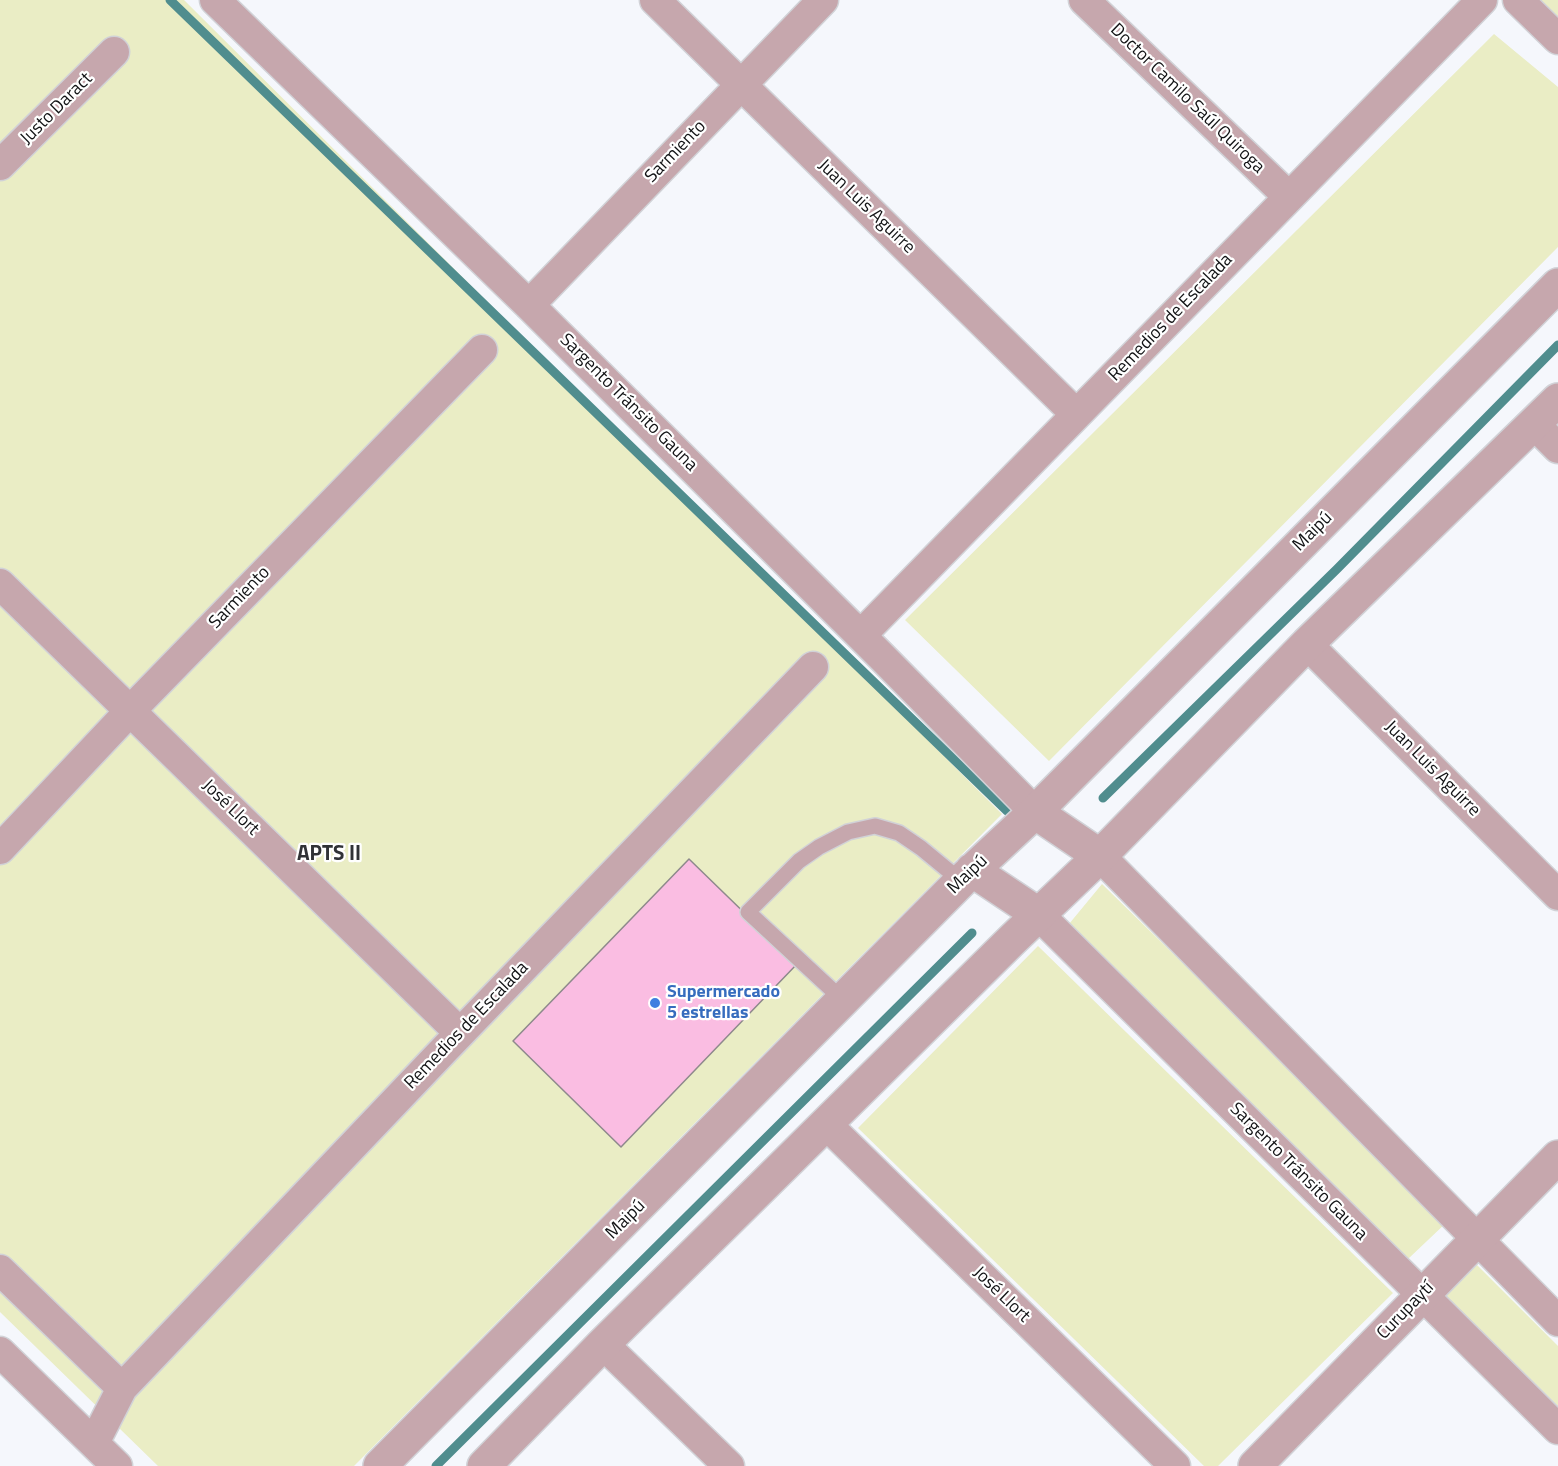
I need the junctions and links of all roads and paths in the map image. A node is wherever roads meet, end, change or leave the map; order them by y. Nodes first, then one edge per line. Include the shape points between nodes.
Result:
1 (215, 0) edge
2 (655, 0) edge
3 (823, 0) edge
4 (1084, 0) edge
5 (1482, 0) edge
6 (1518, 0) edge
7 (1558, 39) edge
8 (114, 52) dead end
9 (741, 85) junction
10 (0, 165) edge
11 (1289, 197) junction
12 (1558, 285) edge
13 (529, 305) junction
14 (482, 350) dead end
15 (1558, 400) edge
16 (1077, 414) junction
17 (1534, 424) junction
18 (1558, 448) edge
19 (0, 584) edge
20 (861, 636) junction
21 (1307, 644) junction
22 (813, 667) dead end
23 (130, 711) junction
24 (1035, 812) junction
25 (0, 849) edge
26 (1100, 856) junction
27 (967, 876) junction
28 (1558, 895) edge
29 (1038, 914) junction
30 (844, 1001) junction
31 (460, 1033) junction
32 (826, 1124) junction
33 (1558, 1156) edge
34 (1477, 1238) junction
35 (0, 1270) edge
36 (1422, 1295) junction
37 (1558, 1321) edge
38 (603, 1344) junction
39 (0, 1352) edge
40 (122, 1388) junction
41 (1558, 1429) edge
42 (94, 1443) junction
43 (117, 1466) edge
44 (380, 1466) edge
45 (484, 1466) edge
46 (729, 1466) edge
47 (1175, 1466) edge
48 (1255, 1466) edge

1 - 13 street, Sargento Tránsito Gauna
2 - 9 street, Juan Luis Aguirre
3 - 9 street, Sarmiento
4 - 11 street, Doctor Camilo Saúl Quiroga
5 - 11 street, Remedios de Escalada
6 - 7 street
8 - 10 street, Justo Daract
9 - 13 street, Sarmiento
9 - 16 street, Juan Luis Aguirre
11 - 16 street, Remedios de Escalada
12 - 24 street, Maipú
13 - 20 street, Sargento Tránsito Gauna
14 - 23 street, Sarmiento
15 - 17 street
16 - 20 street, Remedios de Escalada
17 - 18 street
17 - 21 street
19 - 23 street, José Llort
20 - 24 street, Sargento Tránsito Gauna
21 - 26 street
21 - 28 street, Juan Luis Aguirre
22 - 31 street, Remedios de Escalada
23 - 25 street, Sarmiento
23 - 31 street, José Llort
24 - 26 street
24 - 27 street, Maipú
26 - 29 street
26 - 34 street
27 - 29 street
27 - 30 street, Maipú
27 - 30 lane via 899,833 875,826 848,832 819,847 799,861 748,912
29 - 32 street
29 - 36 street, Sargento Tránsito Gauna
30 - 44 street, Maipú
31 - 40 street, Remedios de Escalada
32 - 38 street
32 - 47 street, José Llort
33 - 34 street, Curupaytí
34 - 36 street, Curupaytí
34 - 37 street
35 - 40 street
36 - 41 street, Sargento Tránsito Gauna
36 - 48 street, Curupaytí
38 - 45 street
38 - 46 street
39 - 42 street
40 - 42 street, Remedios de Escalada
42 - 43 street

